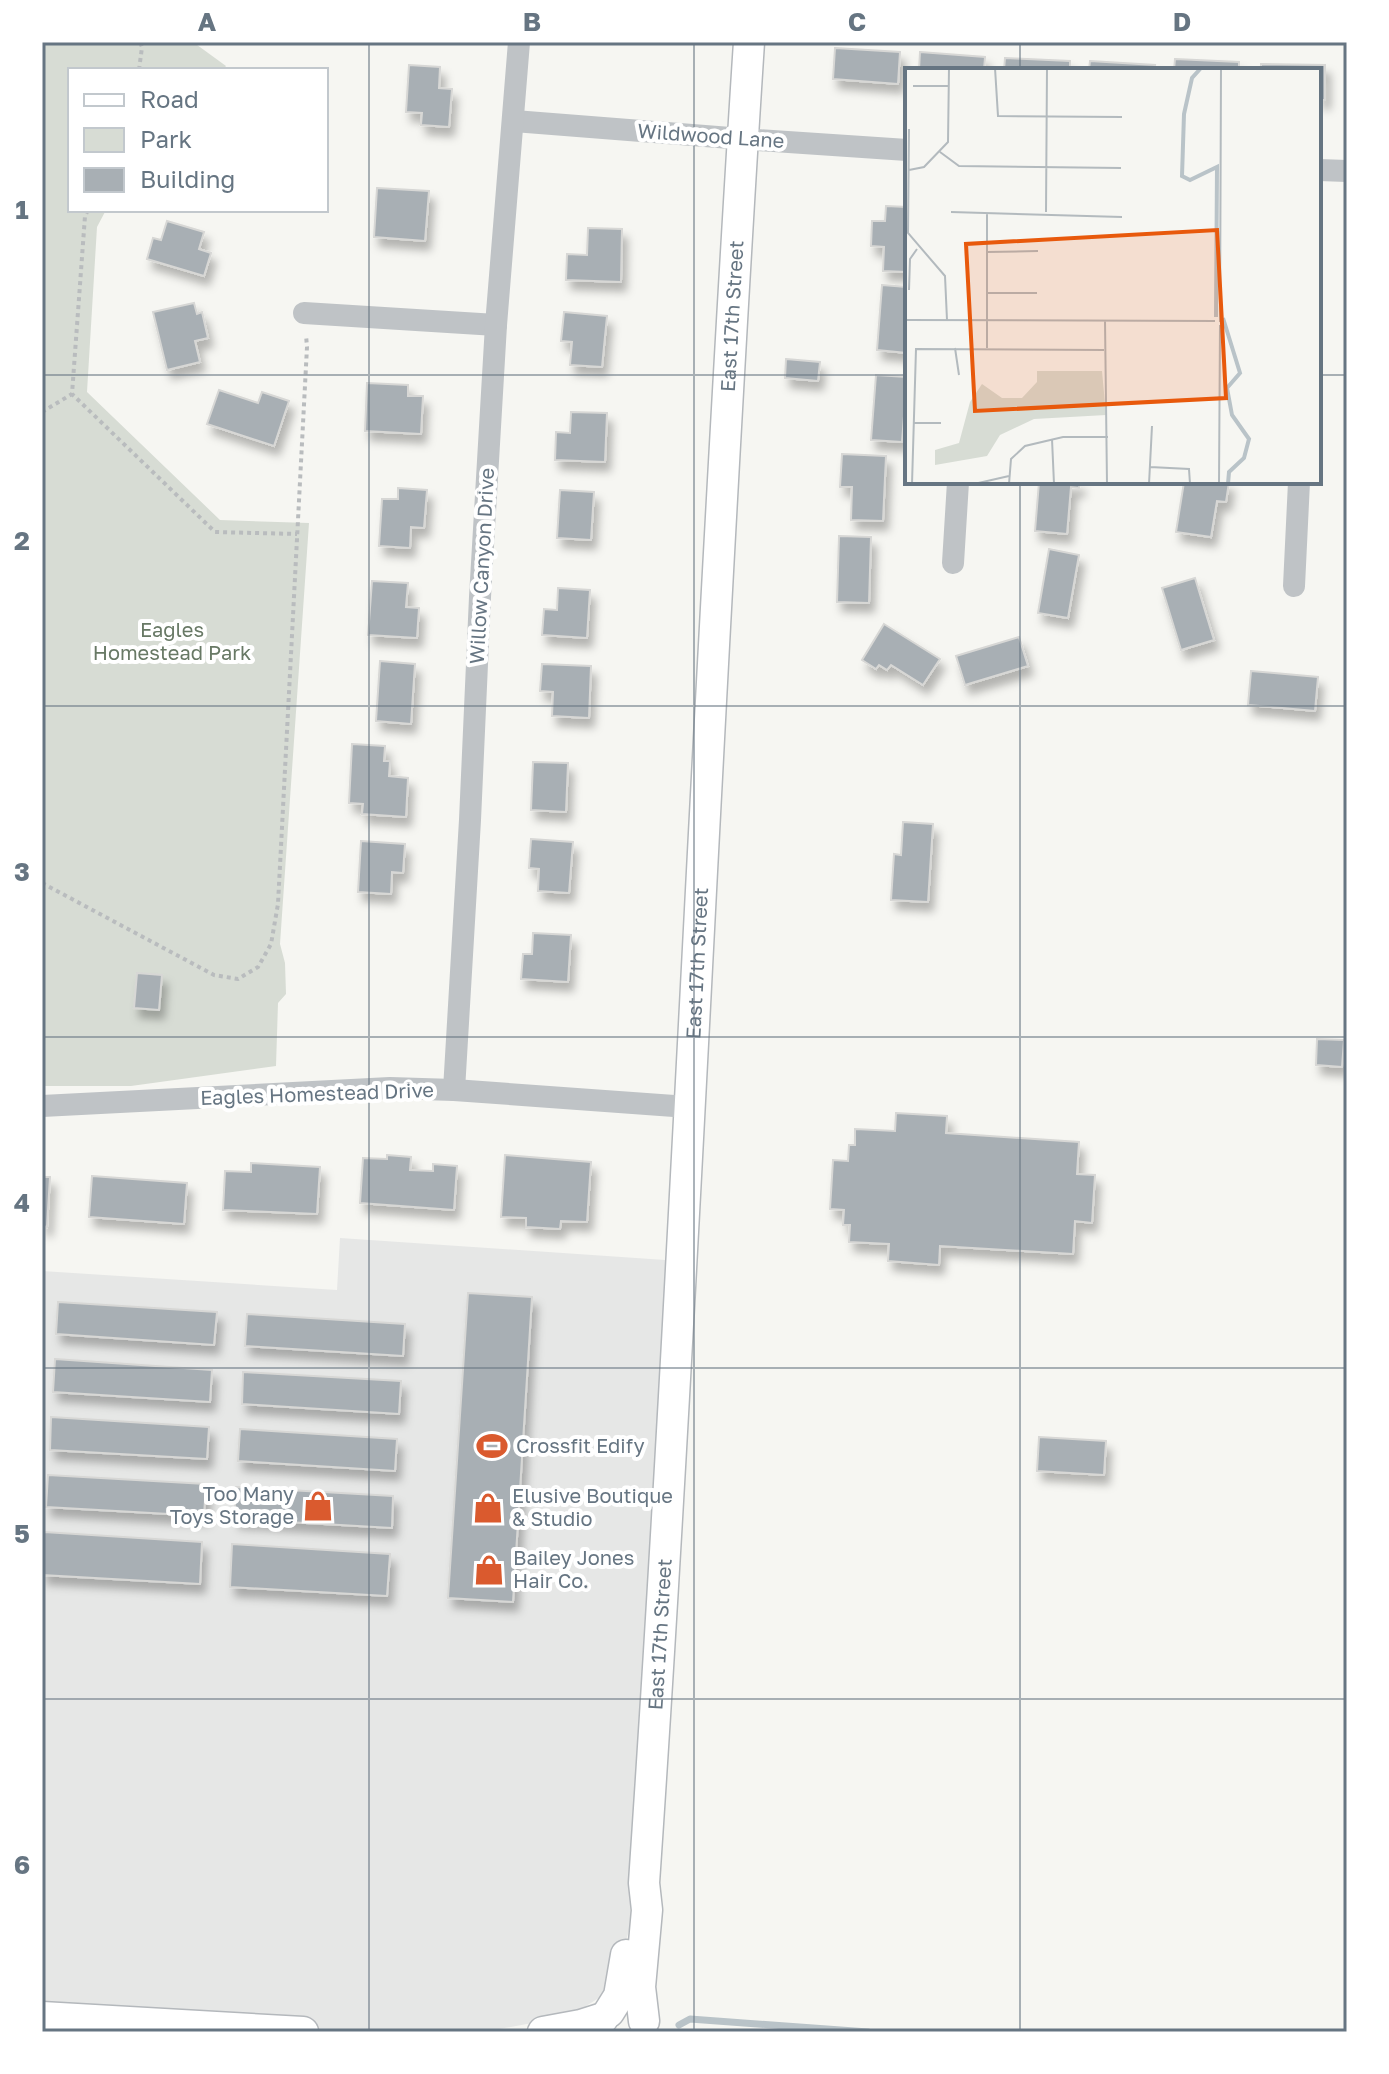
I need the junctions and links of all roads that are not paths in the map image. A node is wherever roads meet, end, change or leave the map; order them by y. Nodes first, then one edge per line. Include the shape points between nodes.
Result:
1 (519, 42) edge
2 (749, 42) edge
3 (514, 121) junction
4 (743, 139) junction
5 (905, 150) edge
6 (1321, 170) edge
7 (1347, 171) edge
8 (304, 313) road end
9 (496, 325) junction
10 (958, 484) edge
11 (1299, 484) edge
12 (953, 563) dead end
13 (1294, 586) dead end
14 (454, 1090) junction
15 (42, 1106) edge
16 (688, 1107) junction
17 (644, 1883) junction
18 (42, 2017) edge
19 (603, 2020) edge
20 (647, 2027) edge
21 (303, 2032) edge
22 (543, 2032) edge

1 - 3 street, Willow Canyon Drive
2 - 4 main road, East 17th Street
3 - 4 street, Wildwood Lane
3 - 9 street, Willow Canyon Drive
4 - 5 street, Wildwood Lane
4 - 16 main road, East 17th Street
6 - 7 street
8 - 9 street
9 - 14 street, Willow Canyon Drive
10 - 12 street
11 - 13 street
14 - 15 street, Eagles Homestead Drive via 390,1088
14 - 16 street, Eagles Homestead Drive
16 - 17 main road, East 17th Street
17 - 19 main road, East 17th Street via 619,1996
17 - 20 main road, East 17th Street via 647,1910 640,1987
18 - 21 main road
19 - 20 main road via 626,2008
19 - 22 main road

